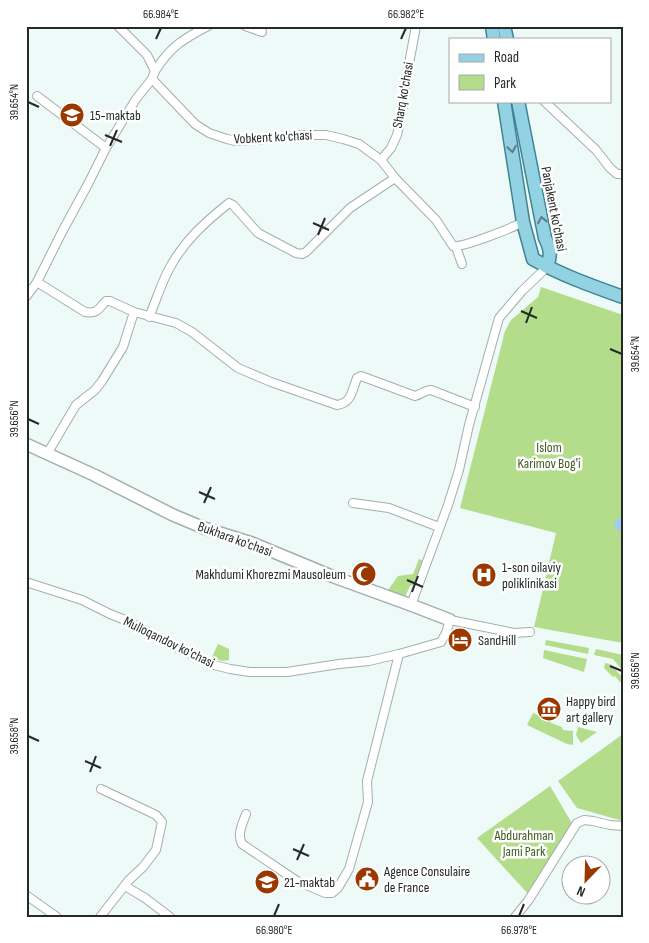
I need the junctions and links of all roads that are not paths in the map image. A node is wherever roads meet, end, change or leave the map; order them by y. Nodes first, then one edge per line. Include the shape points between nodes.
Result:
1 (118, 26) edge
2 (208, 26) edge
3 (244, 26) edge
4 (416, 26) edge
5 (262, 32) dead end
6 (155, 71) junction
7 (152, 79) junction
8 (37, 96) dead end
9 (504, 102) edge
10 (518, 102) edge
11 (545, 102) edge
12 (106, 148) junction
13 (381, 160) junction
14 (623, 174) edge
15 (395, 178) junction
16 (524, 222) junction
17 (456, 247) junction
18 (462, 264) dead end
19 (547, 267) junction
20 (37, 282) junction
21 (26, 297) edge
22 (623, 297) edge
23 (134, 312) junction
24 (149, 316) junction
25 (475, 407) junction
26 (26, 444) edge
27 (47, 454) junction
28 (353, 503) dead end
29 (439, 527) junction
30 (26, 582) edge
31 (411, 605) junction
32 (450, 620) junction
33 (530, 632) dead end
34 (399, 654) junction
35 (101, 789) dead end
36 (246, 814) dead end
37 (623, 826) edge
38 (125, 886) junction
39 (26, 895) edge
40 (57, 917) edge
41 (100, 917) edge
42 (170, 917) edge
43 (515, 917) edge

1 - 6 street via 147,55
2 - 6 street via 172,49
3 - 5 street
4 - 13 street, Sharq ko'chasi via 397,135
6 - 7 street
7 - 12 street
7 - 13 street, Vobkent ko'chasi via 195,124 209,133 235,141 326,135 359,144
8 - 12 street
9 -> 16 main road, Panjakent ko'chasi
19 -> 10 main road, Panjakent ko'chasi via 550,249 545,238
11 - 14 street via 596,150 610,168 617,174
12 - 20 street
13 - 15 street, Vobkent ko'chasi
15 - 17 street, Vobkent ko'chasi via 436,220
15 - 24 street via 350,208 302,254 258,233 229,203 199,228 180,251
16 - 17 street
16 - 19 main road, Panjakent ko'chasi via 533,258
17 - 18 street, Vobkent ko'chasi
19 - 22 main road
19 - 25 street via 499,318
20 - 21 street
20 - 23 street via 85,312 97,311 110,301
23 - 24 street
23 - 27 street via 123,346 102,382 76,405
24 - 25 street via 176,323 192,332 238,368 337,405 348,402 357,378 361,376 415,396 431,390
25 - 29 street
26 - 27 street, Bukhara ko'chasi
27 - 31 street, Bukhara ko'chasi via 204,528 252,543
28 - 29 street via 389,508
29 - 31 street
30 - 34 street, Mulloqandov ko'chasi via 82,600 182,650 230,669 287,672
31 - 32 street, Bukhara ko'chasi
32 - 33 street via 514,633
32 - 34 street, Mulloqandov ko'chasi via 441,642
34 - 36 street via 367,781 368,802 349,869 338,888 332,893 325,893 297,881 242,844 240,830
35 - 38 street via 156,815 162,822 156,850
37 - 43 street via 584,820 577,823
38 - 41 street
38 - 42 street
39 - 40 street

